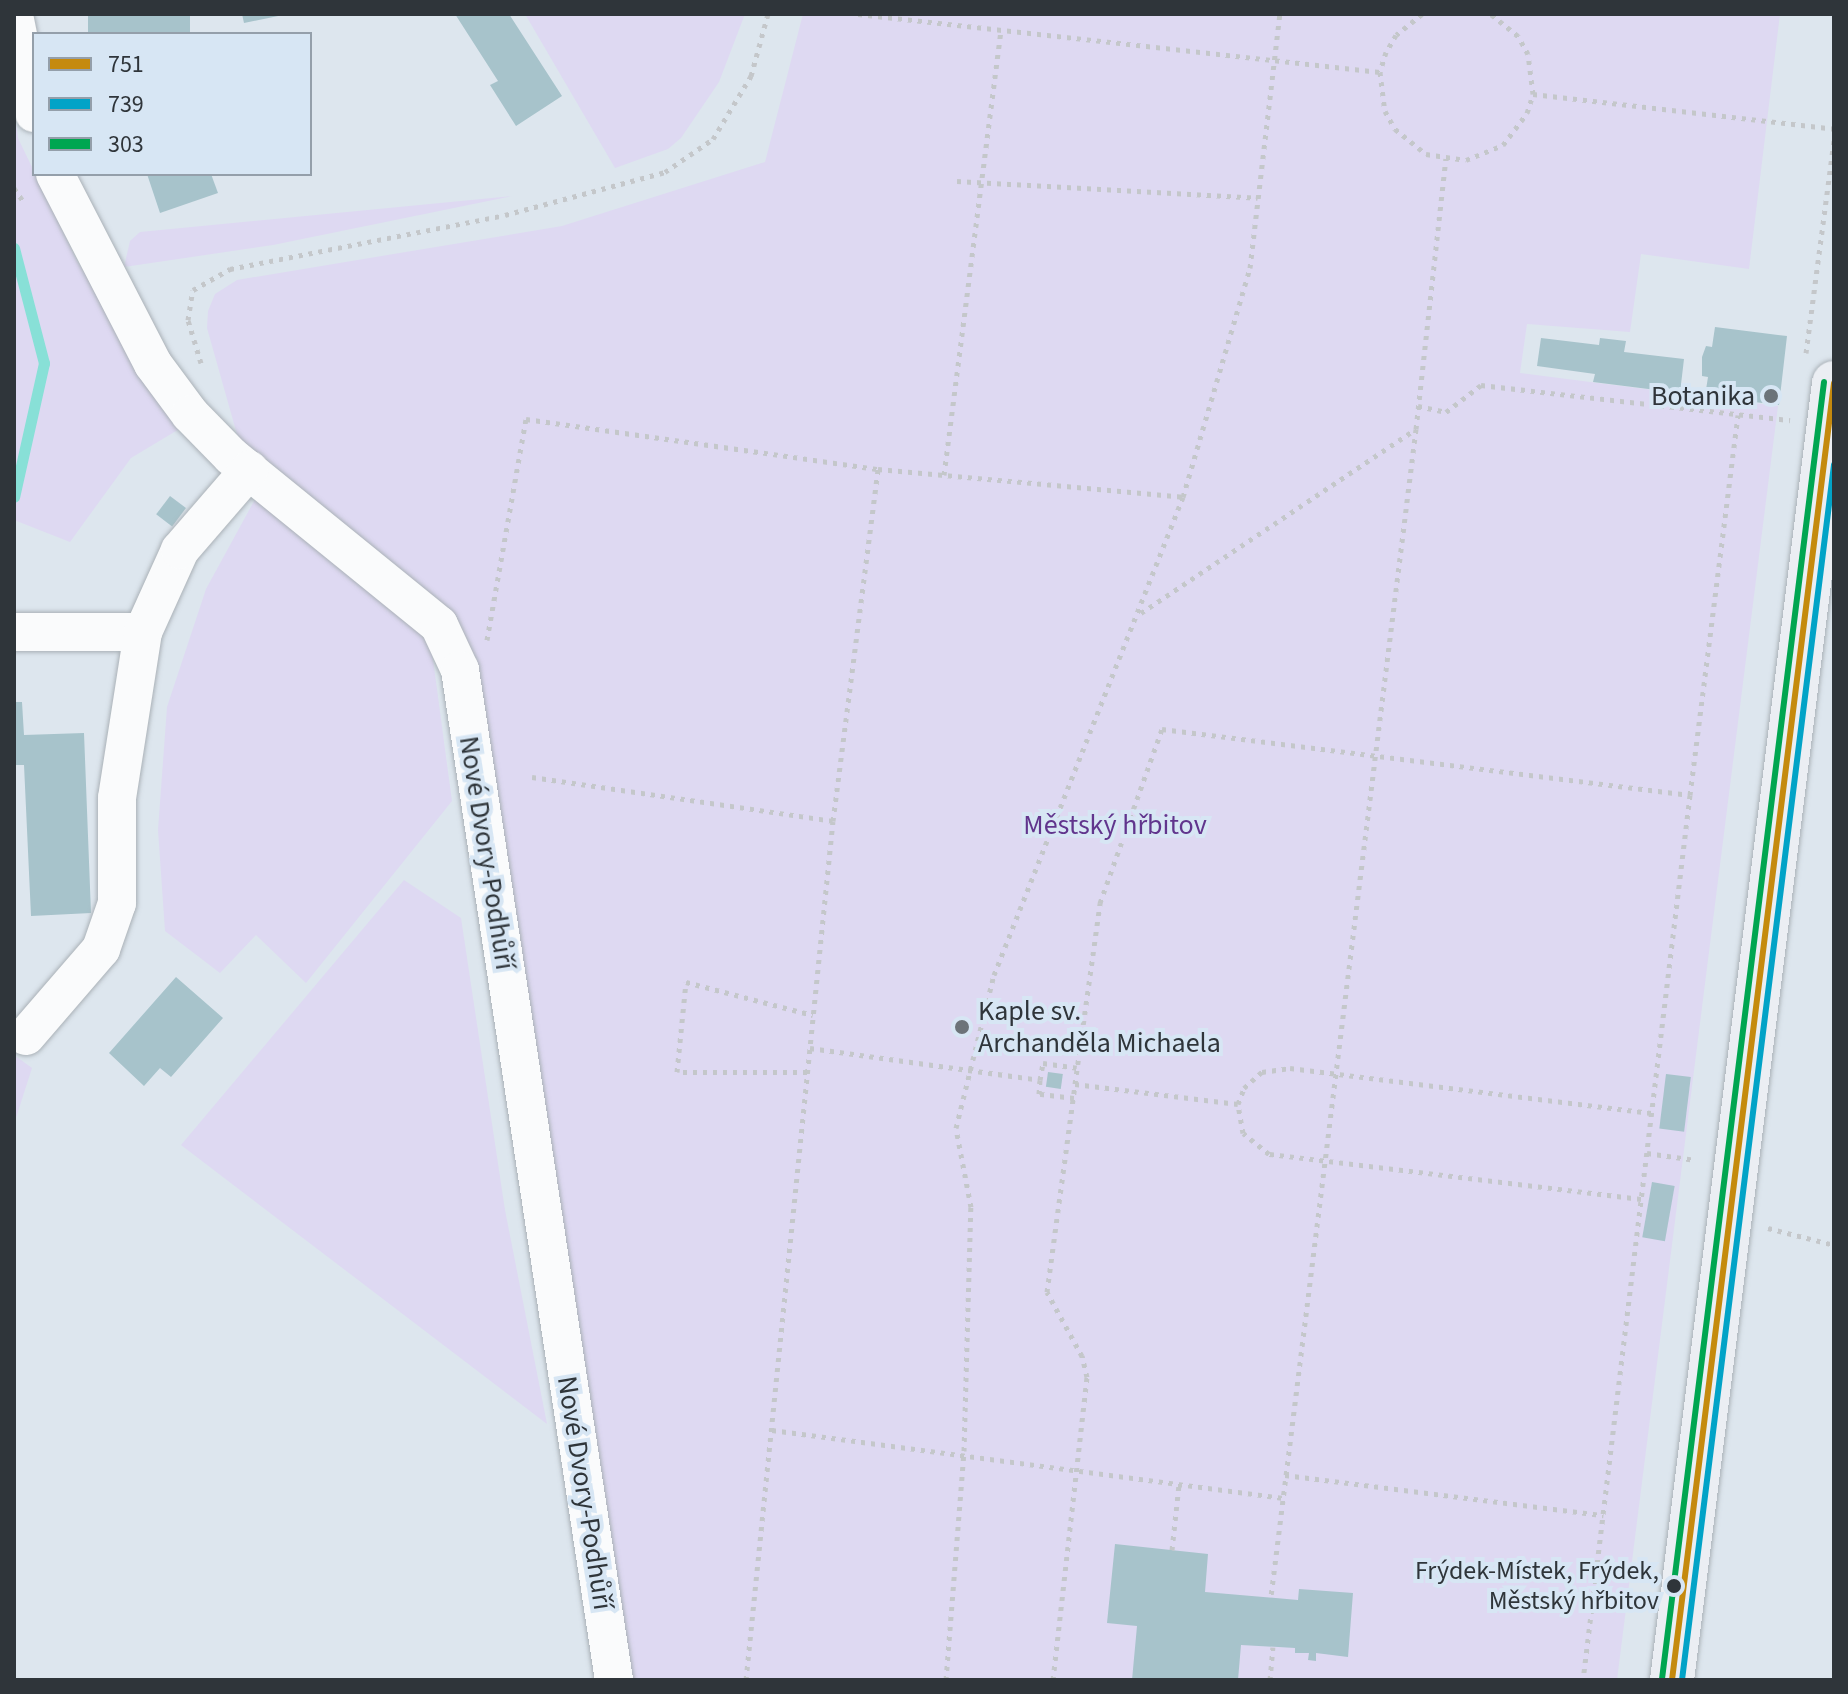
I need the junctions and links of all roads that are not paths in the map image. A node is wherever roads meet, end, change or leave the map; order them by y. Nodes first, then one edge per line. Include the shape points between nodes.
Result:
1 (14, 15) edge
2 (32, 103) edge
3 (56, 176) edge
4 (1834, 383) edge
5 (249, 470) junction
6 (14, 632) edge
7 (143, 632) junction
8 (26, 1036) dead end
9 (614, 1680) edge
10 (1672, 1680) edge

1 - 2 street
3 - 5 street, Nové Dvory-Podhůří via 153,364 190,414
4 - 10 main road
5 - 7 street via 180,550
5 - 9 street, Nové Dvory-Podhůří via 439,625 460,670
6 - 7 street
7 - 8 street via 117,798 117,903 101,949

